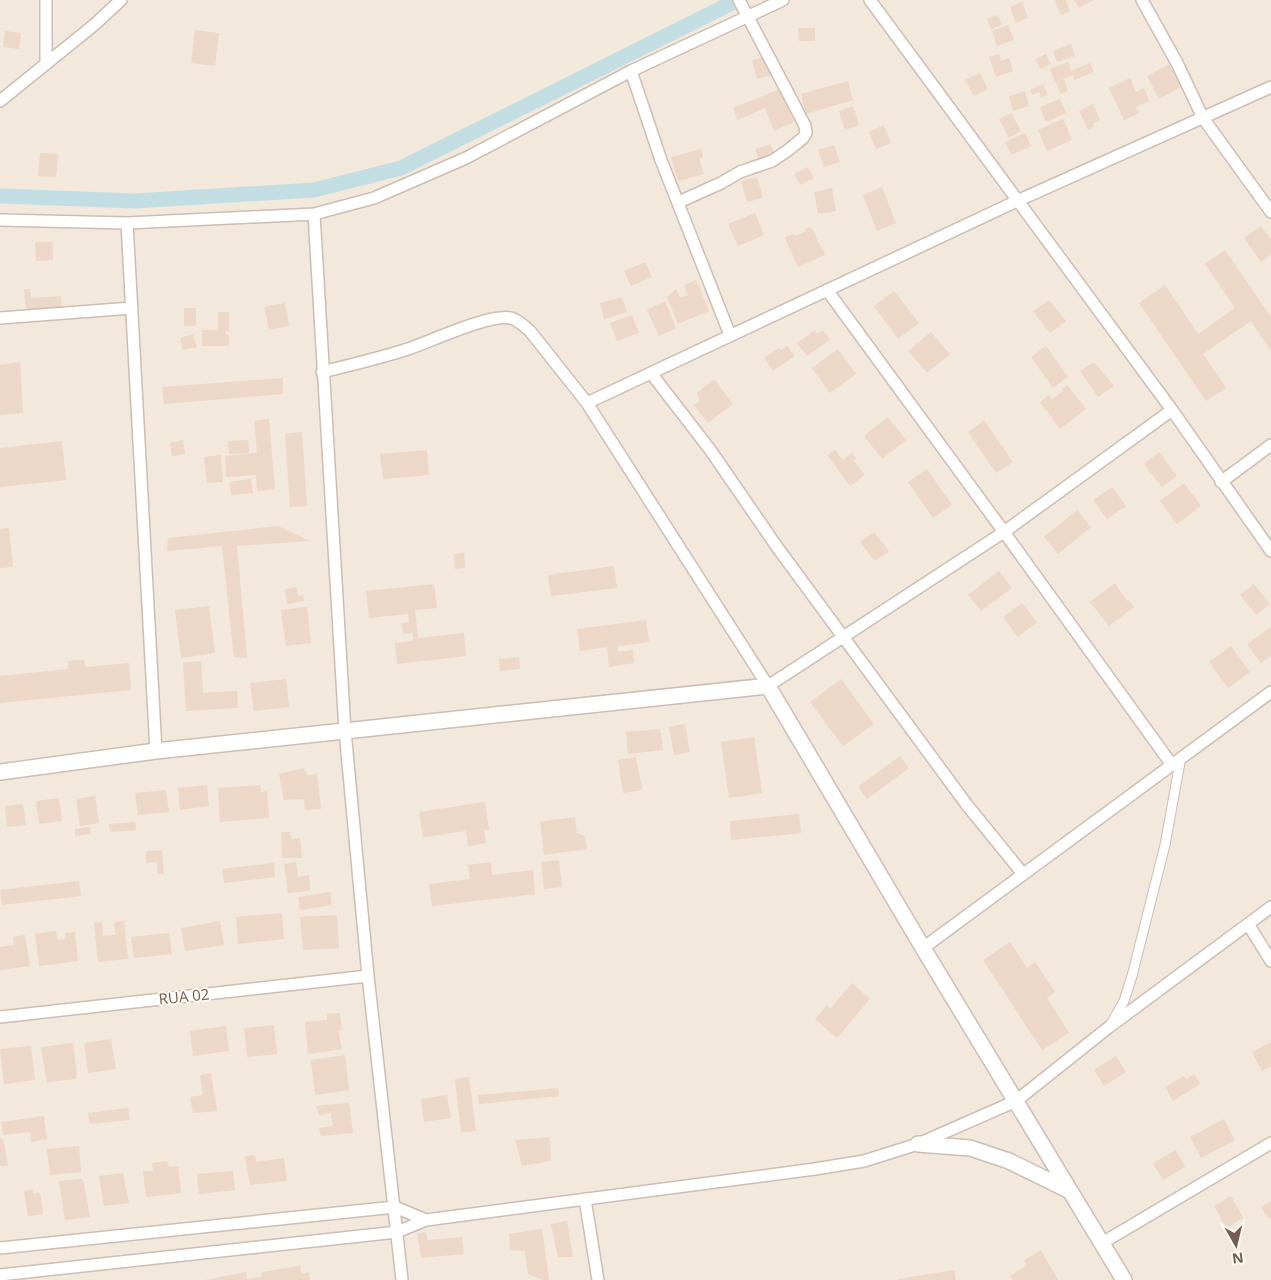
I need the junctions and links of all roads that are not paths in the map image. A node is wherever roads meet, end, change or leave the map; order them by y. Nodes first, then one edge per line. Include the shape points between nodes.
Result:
1 (46, 0) edge
2 (121, 0) edge
3 (739, 0) edge
4 (783, 0) edge
5 (870, 0) edge
6 (1142, 0) edge
7 (748, 16) junction
8 (46, 64) junction
9 (631, 71) junction
10 (1271, 87) edge
11 (0, 101) edge
12 (1203, 118) junction
13 (1017, 201) junction
14 (679, 202) junction
15 (1271, 212) edge
16 (314, 214) junction
17 (0, 220) edge
18 (127, 224) junction
19 (826, 290) junction
20 (132, 308) junction
21 (0, 318) edge
22 (730, 335) junction
23 (322, 372) junction
24 (651, 373) junction
25 (587, 403) junction
26 (1172, 410) junction
27 (1271, 445) edge
28 (1221, 482) junction
29 (1004, 532) junction
30 (1271, 551) edge
31 (843, 637) junction
32 (768, 686) junction
33 (1271, 692) edge
34 (344, 731) junction
35 (156, 752) junction
36 (1181, 757) junction
37 (1172, 765) junction
38 (0, 772) edge
39 (1023, 874) junction
40 (1271, 906) edge
41 (1248, 924) junction
42 (923, 948) junction
43 (1271, 961) edge
44 (368, 976) junction
45 (0, 1017) edge
46 (1110, 1027) junction
47 (1016, 1101) junction
48 (1271, 1143) edge
49 (918, 1144) junction
50 (1070, 1191) junction
51 (585, 1199) junction
52 (395, 1207) junction
53 (426, 1220) junction
54 (397, 1232) junction
55 (1102, 1243) junction
56 (0, 1248) edge
57 (0, 1275) edge
58 (402, 1280) edge
59 (598, 1280) edge
60 (1124, 1280) edge

1 - 8 street
2 - 8 street
3 - 7 street
4 - 7 street
5 - 13 street
6 - 12 street
7 - 9 street
7 - 14 street via 802,118 806,133 772,161 740,172
8 - 11 street
9 - 14 street
9 - 16 street via 466,158 374,198
10 - 12 street
12 - 13 street
12 - 15 street
13 - 19 street
13 - 26 street
14 - 22 street
16 - 18 street
16 - 23 street
17 - 18 street
18 - 20 street
19 - 22 street
19 - 29 street
20 - 21 street
20 - 35 street
22 - 24 street
23 - 25 street via 400,352 481,322 510,318 530,331
23 - 34 street
24 - 25 street
24 - 31 street via 711,451
25 - 32 street
26 - 28 street
26 - 29 street
27 - 28 street
28 - 30 street
29 - 31 street
29 - 37 street
31 - 32 street
31 - 39 street via 967,805
32 - 34 street
32 - 42 street
33 - 36 street
34 - 35 street
34 - 44 street
35 - 38 street
36 - 37 street
36 - 46 street via 1165,845 1132,976 1124,1001
37 - 39 street
39 - 42 street
40 - 41 street
41 - 43 street
41 - 46 street
42 - 47 street
44 - 45 street, RUA 02
44 - 52 street
46 - 47 street
47 - 49 street
47 - 50 street
48 - 55 street
49 - 50 street via 970,1148 1009,1161
49 - 51 street via 864,1161
50 - 55 street
51 - 53 street
51 - 59 street
52 - 53 street
52 - 54 street
52 - 56 street
53 - 54 street
54 - 57 street
54 - 58 street
55 - 60 street

